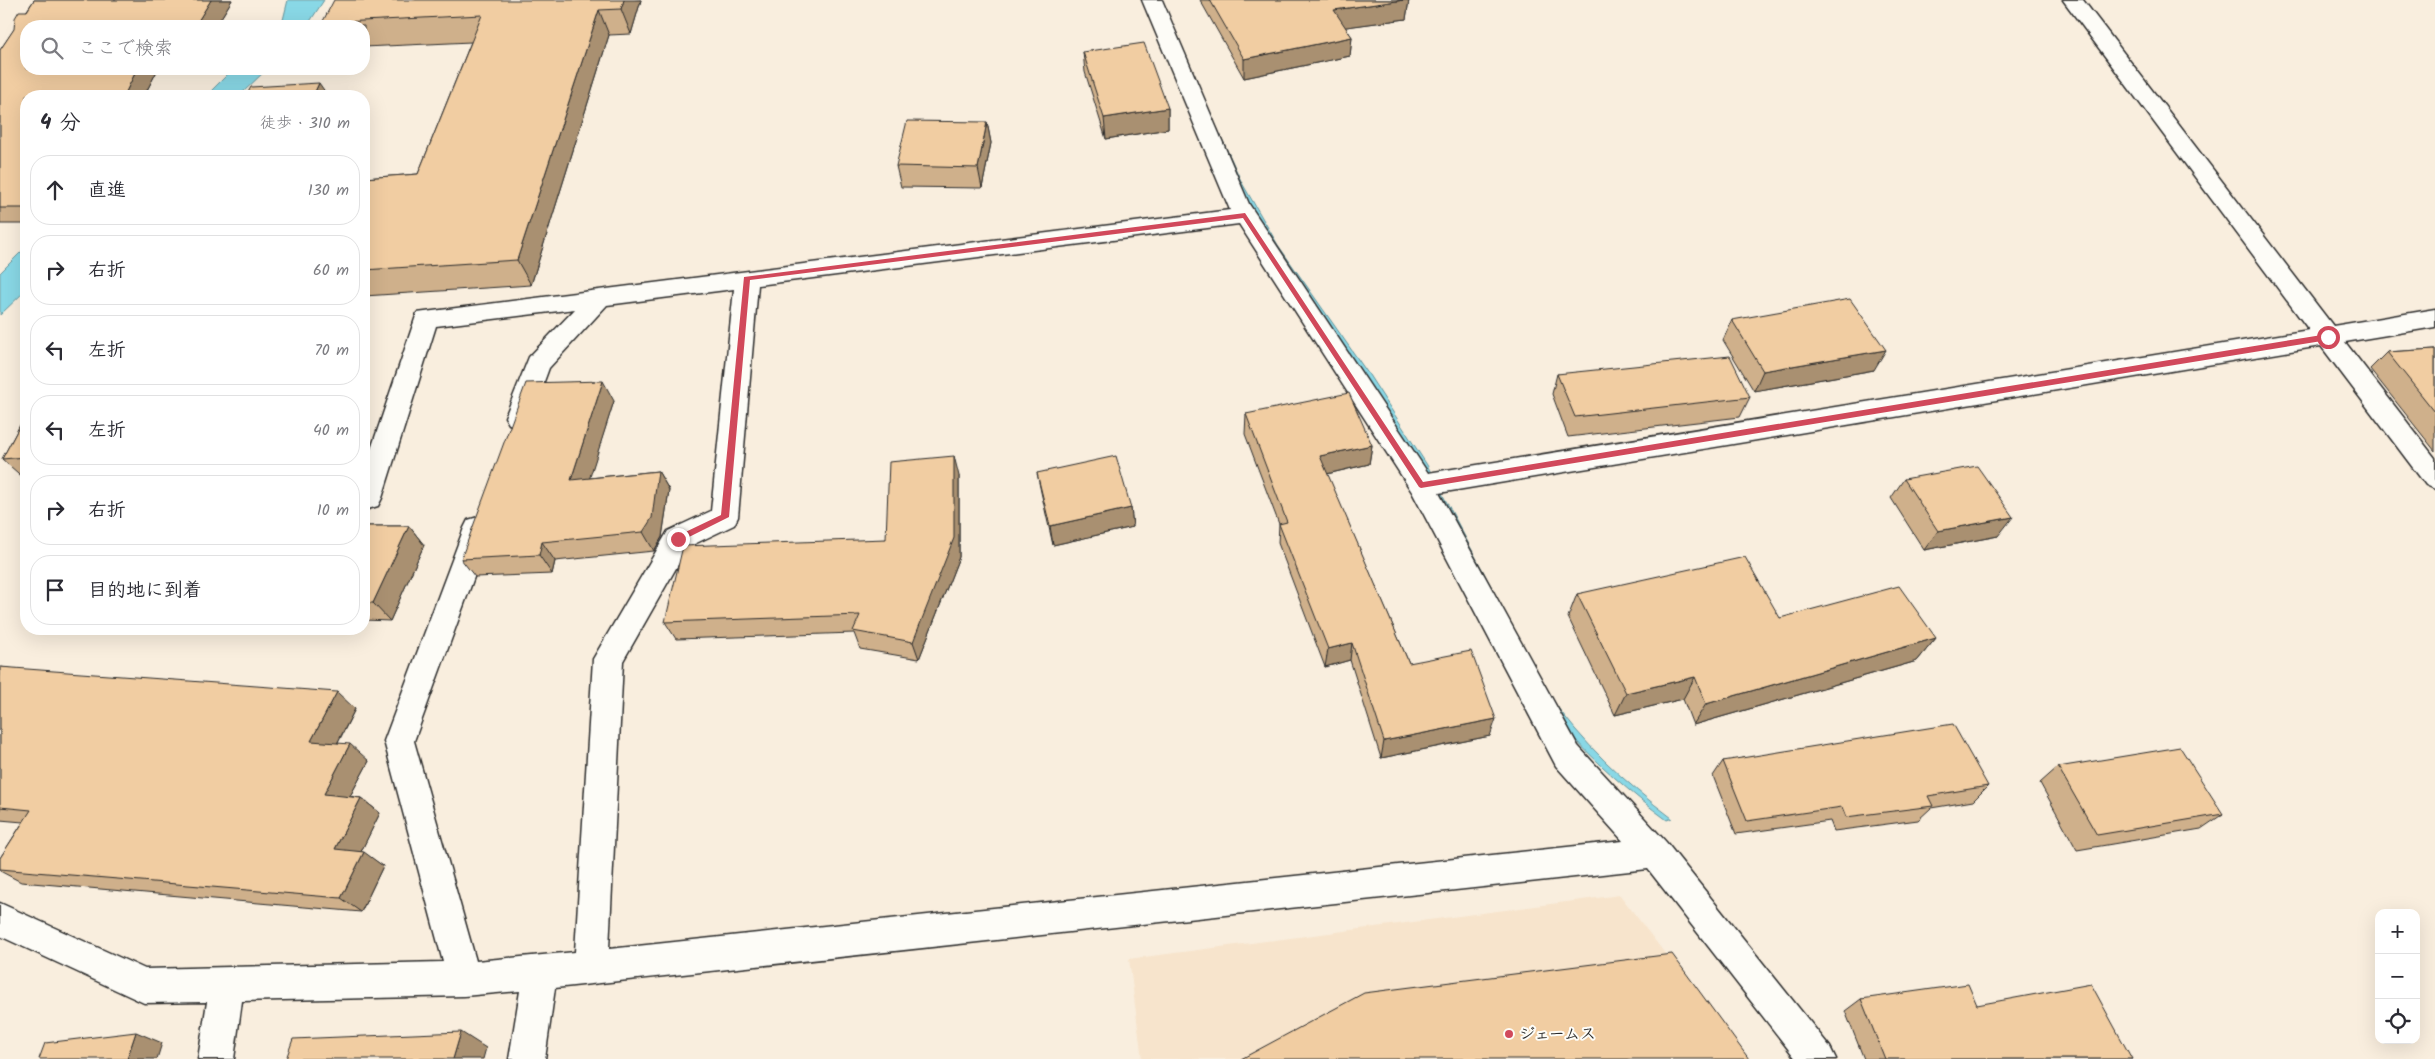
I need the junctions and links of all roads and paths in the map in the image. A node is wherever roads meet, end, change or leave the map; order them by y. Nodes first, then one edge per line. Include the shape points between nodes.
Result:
1 (1152, 0) edge
2 (2073, 0) edge
3 (1245, 216) junction
4 (747, 278) junction
5 (600, 297) junction
6 (2435, 318) edge
7 (2328, 337) junction
8 (511, 438) edge
9 (2435, 478) edge
10 (1421, 485) junction
11 (370, 492) edge
12 (487, 502) edge
13 (1655, 854) junction
14 (0, 919) edge
15 (591, 968) junction
16 (540, 972) junction
17 (464, 979) junction
18 (226, 984) junction
19 (216, 1059) edge
20 (527, 1059) edge
21 (1818, 1059) edge

1 - 3 street
2 - 7 street
3 - 4 street
3 - 10 street
4 - 5 street
4 - 15 street via 724,517 678,539 608,659
5 - 8 street via 538,364
5 - 11 street via 426,319
6 - 7 street
7 - 9 street
7 - 10 street
10 - 13 street via 1567,756
12 - 17 street via 399,741
13 - 15 street
13 - 21 street
14 - 18 street via 144,986
15 - 16 street
16 - 17 street
16 - 20 street
17 - 18 street
18 - 19 street

